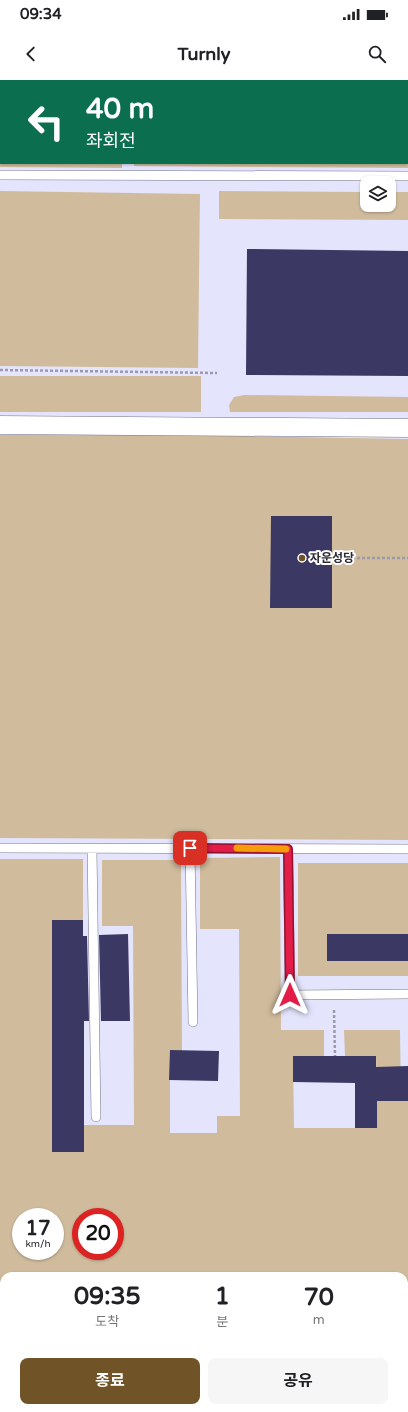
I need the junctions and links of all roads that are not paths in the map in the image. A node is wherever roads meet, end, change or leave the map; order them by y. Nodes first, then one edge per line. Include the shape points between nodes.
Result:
1 (0, 175) edge
2 (408, 176) edge
3 (0, 425) edge
4 (408, 428) edge
5 (0, 848) edge
6 (190, 848) junction
7 (92, 849) junction
8 (288, 849) junction
9 (408, 849) edge
10 (408, 994) edge
11 (193, 1022) dead end
12 (96, 1117) dead end

1 - 2 lane
3 - 4 street
5 - 7 lane
6 - 7 lane
6 - 8 lane
6 - 11 lane
7 - 12 lane
8 - 9 lane
8 - 10 lane via 290,995

